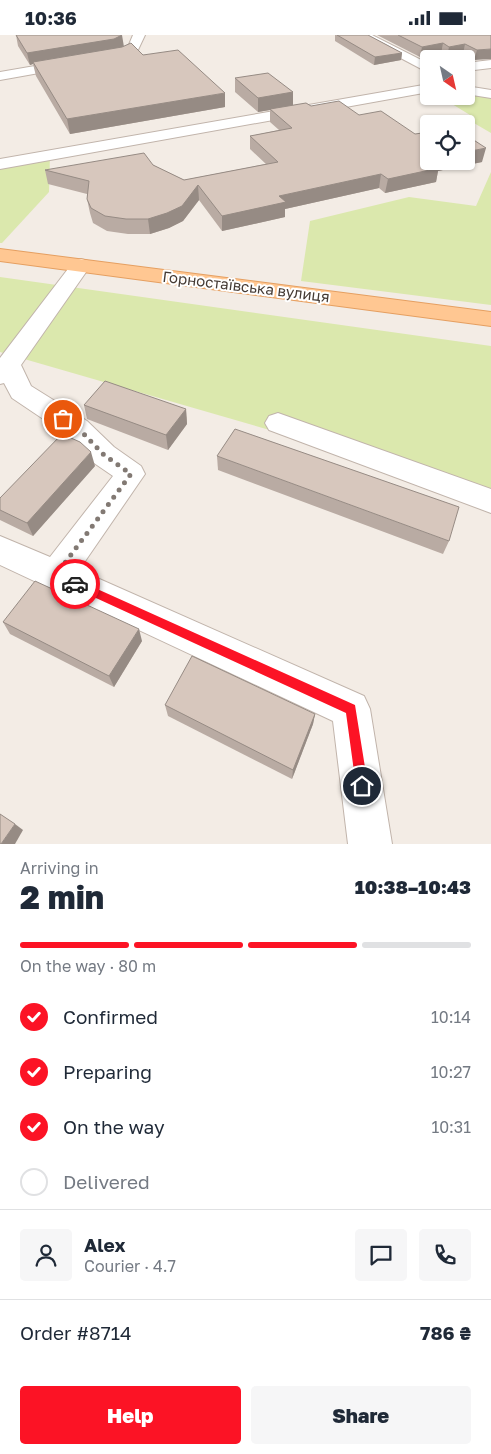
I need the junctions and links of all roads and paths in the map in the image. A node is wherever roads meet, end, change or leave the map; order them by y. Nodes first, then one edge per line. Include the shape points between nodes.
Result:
1 (139, 35) edge
2 (363, 35) edge
3 (420, 64) edge
4 (491, 64) edge
5 (475, 66) edge
6 (0, 76) edge
7 (420, 90) edge
8 (475, 92) edge
9 (491, 95) edge
10 (0, 164) edge
11 (0, 255) edge
12 (81, 265) junction
13 (491, 319) edge
14 (4, 371) edge
15 (278, 423) dead end
16 (491, 501) edge
17 (0, 549) edge
18 (56, 575) junction
19 (370, 844) edge

1 - 6 street via 133,49 120,55
2 - 3 street
4 - 5 street
7 - 10 street
8 - 9 street
11 - 12 main road, Горностаївська вулиця
12 - 13 main road, Горностаївська вулиця
12 - 14 street
14 - 18 street via 21,392 77,427 104,455 131,474
15 - 16 street
17 - 18 street
18 - 19 street via 351,709

